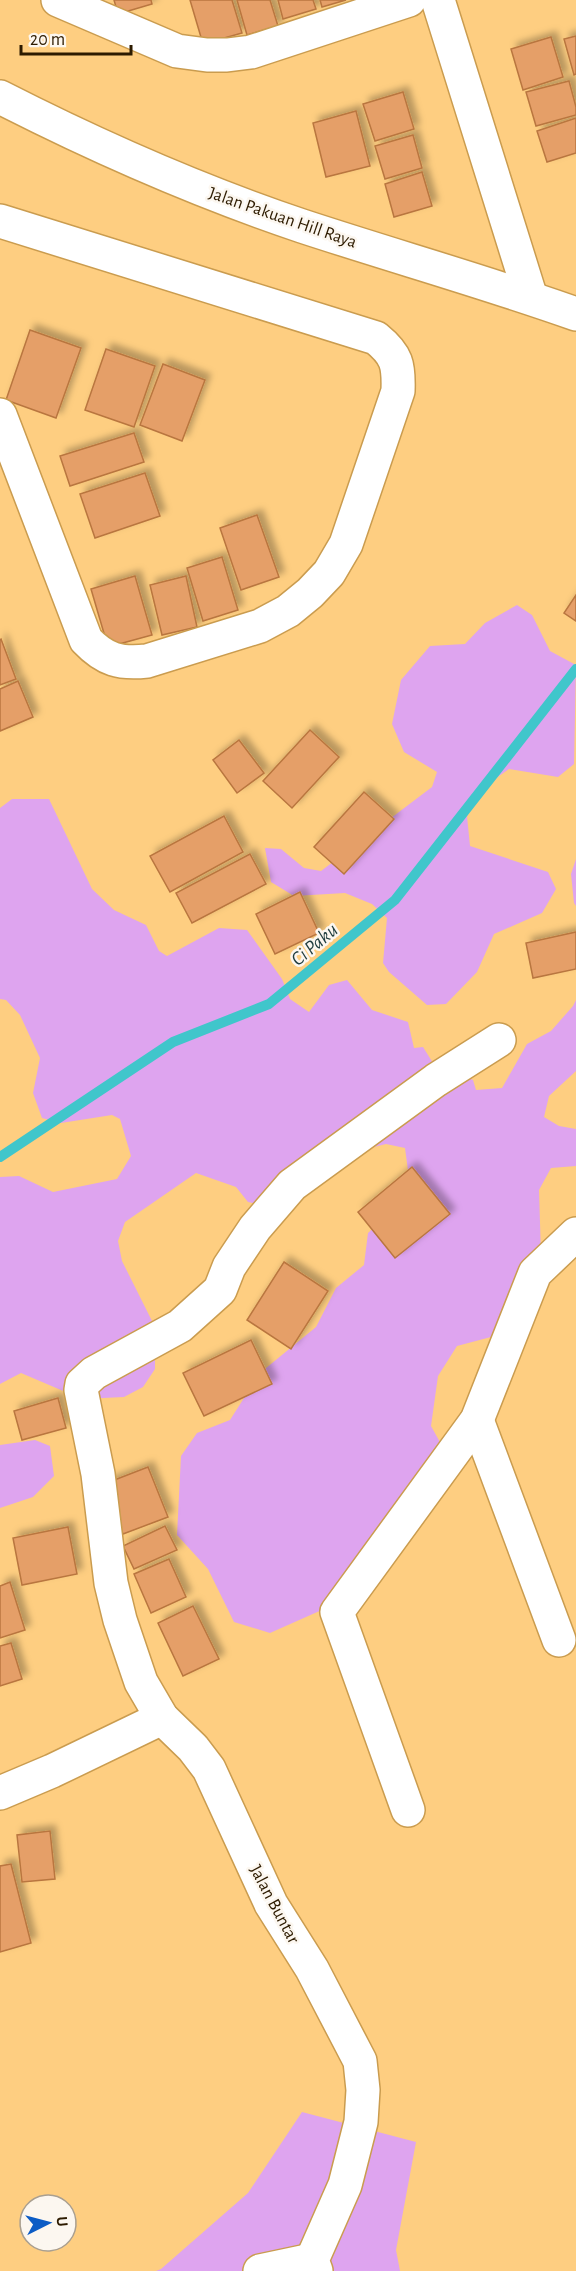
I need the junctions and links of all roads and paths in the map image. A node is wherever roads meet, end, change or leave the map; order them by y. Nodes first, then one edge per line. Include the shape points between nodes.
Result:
1 (58, 0) edge
2 (409, 0) edge
3 (438, 0) edge
4 (0, 97) edge
5 (0, 221) edge
6 (531, 298) junction
7 (576, 314) edge
8 (0, 415) edge
9 (499, 1040) dead end
10 (576, 1234) edge
11 (477, 1420) junction
12 (559, 1640) dead end
13 (162, 1718) junction
14 (0, 1792) edge
15 (408, 1810) dead end
16 (314, 2265) edge
17 (260, 2271) edge

1 - 2 street via 177,51 227,55 251,52
3 - 6 street
4 - 6 street, Jalan Pakuan Hill Raya via 183,182 301,226
5 - 8 street via 376,338 390,350 399,368 398,391 345,544 329,573 288,611 260,626 147,661 129,663 112,659 86,640
6 - 7 street, Jalan Pakuan Hill Raya
9 - 13 street, Jalan Buntar via 436,1080 292,1185 255,1227 229,1267 220,1290 180,1326 94,1373 82,1384 111,1583 141,1682
10 - 11 street via 535,1273
11 - 12 street
11 - 15 street via 337,1612
13 - 14 street
13 - 16 street, Jalan Buntar via 209,1769 271,1904 312,1969 360,2061 361,2122 345,2185
16 - 17 street

